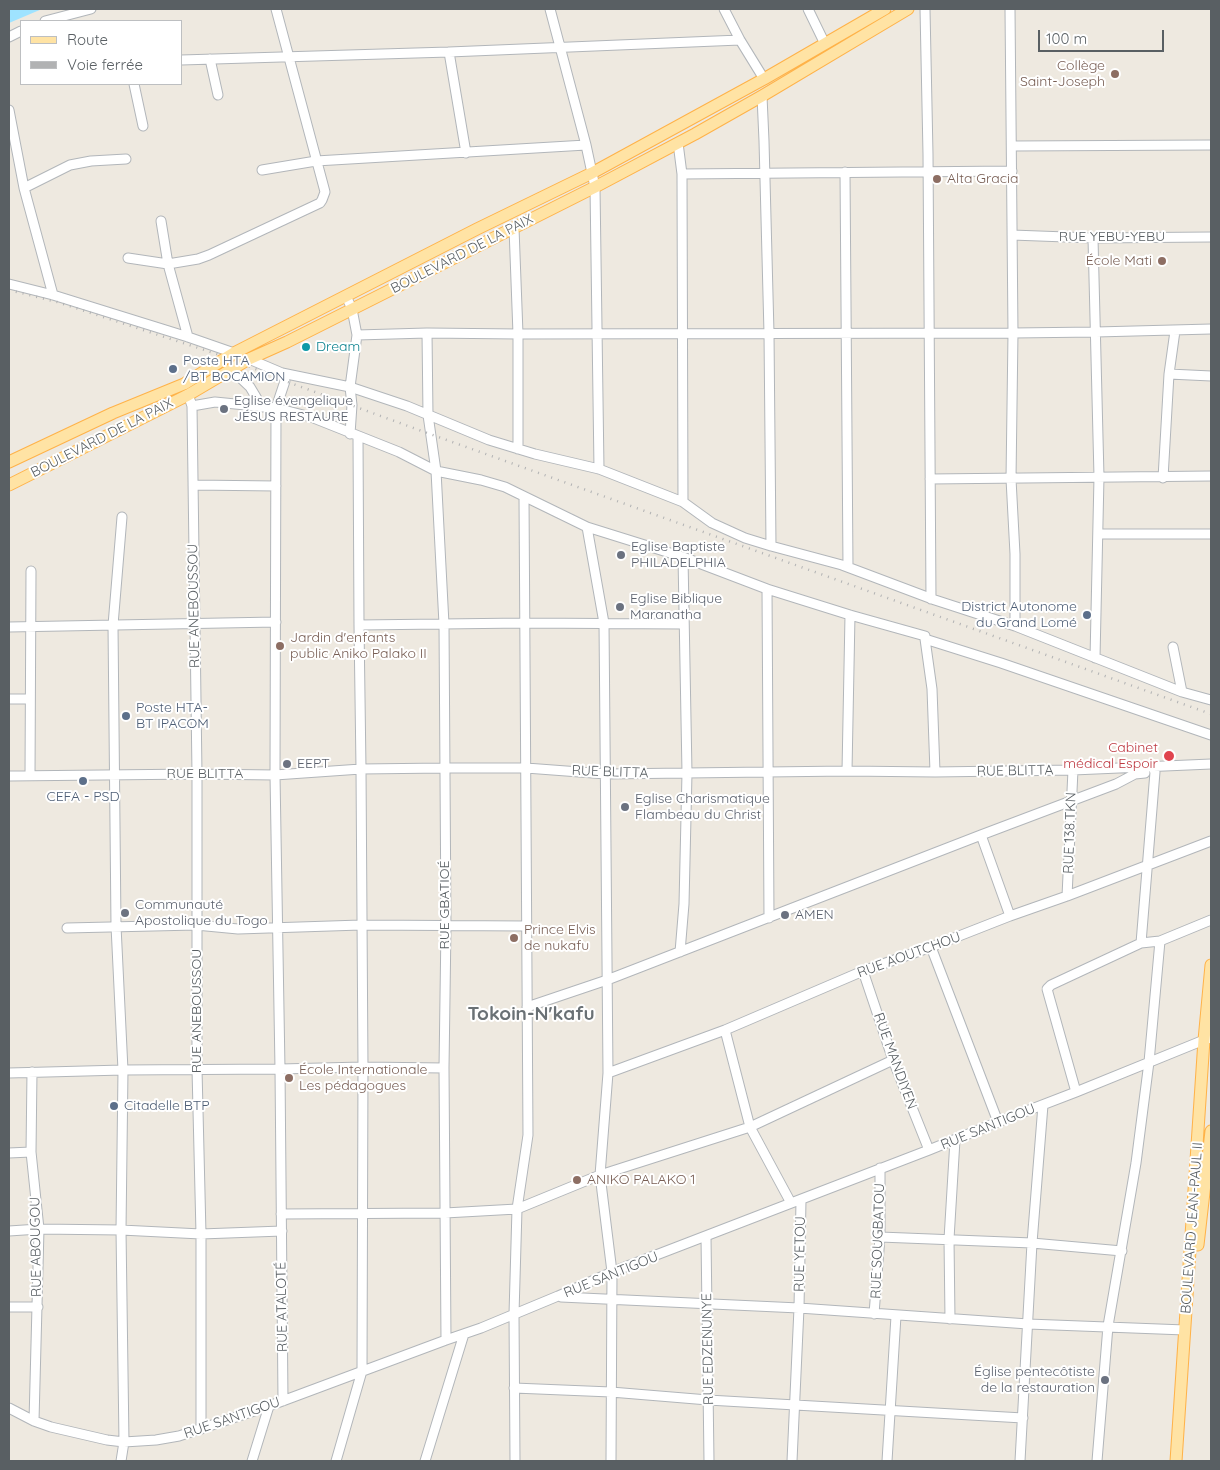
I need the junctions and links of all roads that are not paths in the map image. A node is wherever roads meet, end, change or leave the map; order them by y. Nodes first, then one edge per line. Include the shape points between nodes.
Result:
1 (91, 9) edge
2 (276, 9) edge
3 (550, 9) edge
4 (724, 9) edge
5 (808, 9) edge
6 (884, 9) edge
7 (908, 9) edge
8 (924, 9) edge
9 (1010, 9) edge
10 (49, 20) edge
11 (740, 40) junction
12 (825, 44) junction
13 (561, 46) junction
14 (449, 52) junction
15 (289, 57) junction
16 (210, 59) junction
17 (182, 60) edge
18 (764, 79) junction
19 (134, 85) edge
20 (218, 95) dead end
21 (762, 96) junction
22 (9, 110) edge
23 (144, 126) dead end
24 (678, 143) junction
25 (586, 145) junction
26 (1012, 146) junction
27 (1211, 146) edge
28 (466, 153) junction
29 (126, 159) dead end
30 (316, 161) junction
31 (262, 170) dead end
32 (1012, 171) junction
33 (845, 172) junction
34 (928, 172) junction
35 (592, 173) junction
36 (765, 173) junction
37 (682, 174) junction
38 (595, 187) junction
39 (24, 188) junction
40 (161, 221) dead end
41 (514, 228) junction
42 (1012, 235) junction
43 (1211, 237) edge
44 (1093, 238) junction
45 (128, 258) dead end
46 (168, 264) junction
47 (9, 284) edge
48 (54, 296) junction
49 (346, 296) junction
50 (352, 309) junction
51 (1211, 329) edge
52 (1175, 331) junction
53 (1096, 332) junction
54 (427, 333) junction
55 (769, 333) junction
56 (846, 333) junction
57 (929, 333) junction
58 (1013, 333) junction
59 (518, 334) junction
60 (598, 334) junction
61 (682, 334) junction
62 (357, 335) junction
63 (188, 337) junction
64 (234, 353) junction
65 (240, 364) junction
66 (282, 373) junction
67 (1169, 374) junction
68 (1211, 376) edge
69 (350, 387) junction
70 (188, 395) junction
71 (262, 407) junction
72 (276, 408) junction
73 (428, 414) junction
74 (72, 432) junction
75 (354, 435) junction
76 (80, 449) junction
77 (518, 449) junction
78 (9, 462) edge
79 (599, 469) junction
80 (436, 471) junction
81 (1211, 476) edge
82 (1099, 477) junction
83 (1163, 478) junction
84 (930, 479) junction
85 (1011, 479) junction
86 (9, 485) edge
87 (193, 485) junction
88 (276, 486) junction
89 (524, 497) junction
90 (683, 502) junction
91 (122, 517) dead end
92 (587, 526) junction
93 (1099, 534) junction
94 (1211, 534) edge
95 (771, 546) junction
96 (683, 557) junction
97 (848, 567) junction
98 (32, 571) dead end
99 (766, 589) junction
100 (931, 598) junction
101 (850, 615) junction
102 (276, 622) junction
103 (194, 623) junction
104 (524, 623) junction
105 (604, 623) junction
106 (444, 624) junction
107 (684, 624) junction
108 (114, 625) junction
109 (359, 625) junction
110 (31, 626) junction
111 (1015, 626) junction
112 (9, 627) edge
113 (925, 639) junction
114 (1173, 647) dead end
115 (1096, 658) junction
116 (1182, 692) junction
117 (9, 699) edge
118 (30, 699) junction
119 (1211, 700) edge
120 (1211, 735) edge
121 (1211, 764) edge
122 (444, 768) junction
123 (526, 768) junction
124 (362, 769) junction
125 (1073, 770) junction
126 (1154, 770) junction
127 (847, 771) junction
128 (767, 772) junction
129 (935, 772) junction
130 (687, 773) junction
131 (114, 774) junction
132 (197, 774) junction
133 (606, 774) junction
134 (275, 775) junction
135 (9, 776) edge
136 (30, 776) junction
137 (1071, 801) junction
138 (981, 835) junction
139 (1211, 841) edge
140 (1147, 866) junction
141 (1067, 896) junction
142 (1010, 916) junction
143 (769, 918) junction
144 (1211, 920) edge
145 (196, 925) junction
146 (362, 925) junction
147 (116, 926) junction
148 (446, 926) junction
149 (526, 926) junction
150 (277, 927) junction
151 (67, 928) dead end
152 (1160, 941) junction
153 (1141, 943) junction
154 (931, 947) junction
155 (680, 952) junction
156 (1211, 965) edge
157 (863, 971) junction
158 (607, 980) junction
159 (527, 1007) junction
160 (725, 1030) junction
161 (1208, 1039) edge
162 (893, 1060) junction
163 (1149, 1062) junction
164 (363, 1067) junction
165 (444, 1068) junction
166 (197, 1069) junction
167 (123, 1070) junction
168 (280, 1070) junction
169 (32, 1072) junction
170 (9, 1073) edge
171 (608, 1073) junction
172 (1076, 1092) junction
173 (1043, 1105) junction
174 (998, 1122) junction
175 (750, 1127) junction
176 (1211, 1131) edge
177 (955, 1140) junction
178 (929, 1150) junction
179 (31, 1152) junction
180 (9, 1153) edge
181 (880, 1168) junction
182 (600, 1175) junction
183 (801, 1200) junction
184 (791, 1203) junction
185 (517, 1209) junction
186 (1207, 1211) edge
187 (363, 1212) junction
188 (445, 1213) junction
189 (282, 1214) junction
190 (39, 1230) junction
191 (121, 1230) junction
192 (9, 1231) edge
193 (282, 1231) junction
194 (201, 1234) junction
195 (706, 1237) junction
196 (880, 1237) junction
197 (949, 1240) junction
198 (1032, 1243) junction
199 (1122, 1251) junction
200 (612, 1272) junction
201 (558, 1296) junction
202 (612, 1299) junction
203 (707, 1304) junction
204 (9, 1307) edge
205 (38, 1307) junction
206 (799, 1308) junction
207 (514, 1314) junction
208 (874, 1314) junction
209 (896, 1316) junction
210 (950, 1319) junction
211 (1028, 1324) junction
212 (1108, 1326) junction
213 (1185, 1330) junction
214 (464, 1334) junction
215 (446, 1340) junction
216 (362, 1371) junction
217 (514, 1388) junction
218 (611, 1392) junction
219 (708, 1400) junction
220 (283, 1401) junction
221 (794, 1405) junction
222 (269, 1406) junction
223 (9, 1408) edge
224 (890, 1412) junction
225 (1023, 1418) junction
226 (34, 1421) junction
227 (201, 1429) junction
228 (124, 1442) junction
229 (121, 1461) edge
230 (252, 1461) edge
231 (336, 1461) edge
232 (425, 1461) edge
233 (515, 1461) edge
234 (610, 1461) edge
235 (709, 1461) edge
236 (792, 1461) edge
237 (887, 1461) edge
238 (1020, 1461) edge
239 (1097, 1461) edge
240 (1176, 1461) edge
241 (1181, 1461) edge

1 - 10 street
2 - 15 street
3 - 13 street
4 - 11 street
5 - 12 street
6 - 12 main road, BOULEVARD DE LA PAIX
7 - 21 main road, BOULEVARD DE LA PAIX
8 - 34 street
9 - 26 street
11 - 13 street
11 - 18 street
12 - 18 main road, BOULEVARD DE LA PAIX
13 - 14 street
13 - 25 street
14 - 15 street
14 - 28 street
15 - 16 street
15 - 30 street
16 - 17 street
16 - 20 street
18 - 35 main road, BOULEVARD DE LA PAIX
19 - 23 street
21 - 24 main road, BOULEVARD DE LA PAIX
21 - 36 street
22 - 39 street
24 - 37 street
24 - 38 main road, BOULEVARD DE LA PAIX
25 - 28 street
25 - 35 street
26 - 27 street
26 - 32 street
28 - 30 street
29 - 39 street via 70,165
30 - 31 street
30 - 46 street via 325,192 320,203 209,255
32 - 34 street
32 - 42 street
33 - 34 street
33 - 36 street
33 - 56 street
34 - 57 street
35 - 38 street
35 - 49 main road, BOULEVARD DE LA PAIX
36 - 37 street
36 - 55 street
37 - 61 street
38 - 41 main road, BOULEVARD DE LA PAIX
38 - 60 street
39 - 48 street
40 - 46 street
41 - 50 main road, BOULEVARD DE LA PAIX
41 - 59 street
42 - 44 street, RUE YEBU-YEBU
42 - 58 street
43 - 44 street, RUE YEBU-YEBU
44 - 53 street
45 - 46 street
46 - 63 street
47 - 48 street
48 - 63 street
49 - 50 street
49 - 64 main road, BOULEVARD DE LA PAIX
50 - 62 street
50 - 65 main road, BOULEVARD DE LA PAIX
51 - 52 street
52 - 53 street
52 - 67 street
53 - 58 street
53 - 82 street
54 - 59 street
54 - 62 street
54 - 73 street, RUE GBATIOÉ
55 - 56 street
55 - 61 street
55 - 95 street
56 - 57 street
56 - 97 street
57 - 58 street
57 - 84 street
58 - 85 street
59 - 60 street
59 - 77 street
60 - 61 street
60 - 79 street
61 - 90 street
62 - 69 street
63 - 64 street
64 - 70 main road, BOULEVARD DE LA PAIX
65 - 66 street
65 - 70 main road, BOULEVARD DE LA PAIX
65 - 71 street
66 - 69 street
66 - 72 street, RUE ATALOTÉ via 284,381
67 - 68 street
67 - 83 street
69 - 73 street
69 - 75 street
70 - 71 street via 215,402
70 - 74 main road, BOULEVARD DE LA PAIX via 113,414
70 - 76 main road, BOULEVARD DE LA PAIX
70 - 87 street, RUE ANEBOUSSOU
71 - 72 street
72 - 75 street via 311,417
72 - 88 street, RUE ATALOTÉ
73 - 77 street
73 - 80 street, RUE GBATIOÉ
74 - 76 main road
74 - 78 main road, BOULEVARD DE LA PAIX
75 - 80 street via 399,452
75 - 109 street
76 - 86 main road, BOULEVARD DE LA PAIX
77 - 79 street
79 - 90 street
80 - 89 street via 505,487
80 - 106 street, RUE GBATIOÉ
81 - 83 street
82 - 83 street
82 - 85 street
82 - 93 street
84 - 85 street
84 - 100 street
85 - 111 street
87 - 88 street
87 - 103 street, RUE ANEBOUSSOU
88 - 102 street, RUE ATALOTÉ
89 - 92 street
89 - 104 street
90 - 95 street via 712,523
91 - 108 street
92 - 96 street
92 - 105 street
93 - 94 street
93 - 115 street
95 - 97 street
96 - 99 street
96 - 107 street
97 - 100 street
98 - 110 street
99 - 101 street
99 - 128 street
100 - 111 street
101 - 113 street via 925,636
101 - 127 street
102 - 103 street
102 - 134 street, RUE ATALOTÉ
103 - 108 street
103 - 132 street, RUE ANEBOUSSOU
104 - 105 street
104 - 106 street
104 - 123 street
105 - 107 street
105 - 133 street
106 - 109 street
106 - 122 street, RUE GBATIOÉ
107 - 130 street
108 - 110 street
108 - 131 street
109 - 124 street
110 - 112 street
110 - 118 street
111 - 115 street
113 - 120 street
113 - 129 street via 932,689
114 - 116 street
115 - 116 street
116 - 119 street
117 - 118 street
118 - 136 street
121 - 126 street, RUE BLITTA
122 - 123 street, RUE BLITTA
122 - 124 street, RUE BLITTA
122 - 148 street, RUE GBATIOÉ
123 - 133 street, RUE BLITTA
123 - 149 street
124 - 134 street, RUE BLITTA
124 - 146 street
125 - 126 street, RUE BLITTA
125 - 129 street, RUE BLITTA
125 - 137 street, RUE 138.TKN
126 - 137 street via 1135,774
126 - 140 street
127 - 128 street, RUE BLITTA
127 - 129 street, RUE BLITTA
128 - 130 street, RUE BLITTA
128 - 143 street
130 - 133 street, RUE BLITTA
130 - 155 street
131 - 132 street, RUE BLITTA
131 - 136 street, RUE BLITTA
131 - 147 street
132 - 134 street, RUE BLITTA
132 - 145 street, RUE ANEBOUSSOU
133 - 158 street
134 - 150 street, RUE ATALOTÉ
135 - 136 street, RUE BLITTA
137 - 138 street
137 - 141 street, RUE 138.TKN
138 - 142 street
138 - 143 street
139 - 140 street, RUE AOUTCHOU
140 - 141 street, RUE AOUTCHOU
140 - 153 street
141 - 142 street, RUE AOUTCHOU
142 - 154 street, RUE AOUTCHOU
143 - 155 street
144 - 152 street
145 - 147 street
145 - 150 street via 238,929
145 - 166 street, RUE ANEBOUSSOU
146 - 148 street
146 - 150 street
146 - 164 street
147 - 151 street
147 - 167 street
148 - 149 street
148 - 165 street, RUE GBATIOÉ
149 - 159 street
150 - 168 street, RUE ATALOTÉ
152 - 153 street
152 - 163 street
153 - 172 street via 1047,989
154 - 157 street, RUE AOUTCHOU
154 - 174 street
155 - 158 street
156 - 161 main road, BOULEVARD JEAN-PAUL II
157 - 160 street, RUE AOUTCHOU
157 - 162 street, RUE MANDIYEN
158 - 159 street
158 - 171 street
159 - 185 street via 528,1135
160 - 171 street, RUE AOUTCHOU
160 - 175 street
161 - 163 street, RUE SANTIGOU
161 - 213 main road, BOULEVARD JEAN-PAUL II
162 - 175 street
162 - 178 street, RUE MANDIYEN
163 - 172 street, RUE SANTIGOU
163 - 199 street
164 - 165 street
164 - 168 street
164 - 187 street
165 - 188 street, RUE GBATIOÉ
166 - 167 street
166 - 168 street
166 - 194 street, RUE ANEBOUSSOU
167 - 169 street
167 - 191 street
168 - 189 street, RUE ATALOTÉ
169 - 170 street
169 - 179 street, RUE ABOUGOU
171 - 182 street
172 - 173 street, RUE SANTIGOU
173 - 174 street, RUE SANTIGOU
173 - 198 street
174 - 177 street, RUE SANTIGOU
175 - 182 street
175 - 184 street
176 - 186 main road, BOULEVARD JEAN-PAUL II
177 - 178 street, RUE SANTIGOU
177 - 197 street
178 - 181 street, RUE SANTIGOU
179 - 180 street
179 - 190 street, RUE ABOUGOU
181 - 183 street, RUE SANTIGOU
181 - 196 street, RUE SOUGBATOU
182 - 185 street
182 - 200 street
183 - 184 street, RUE SANTIGOU
183 - 206 street, RUE YETOU
184 - 195 street, RUE SANTIGOU
185 - 188 street
185 - 207 street
186 - 241 main road, BOULEVARD JEAN-PAUL II via 1190,1338
187 - 188 street
187 - 189 street
187 - 216 street
188 - 215 street, RUE GBATIOÉ
189 - 193 street, RUE ATALOTÉ
190 - 191 street
190 - 192 street
190 - 205 street, RUE ABOUGOU
191 - 194 street
191 - 228 street
193 - 194 street
193 - 220 street, RUE ATALOTÉ
194 - 227 street, RUE ANEBOUSSOU
195 - 200 street, RUE SANTIGOU
195 - 203 street, RUE EDZENUNYE
196 - 197 street
196 - 208 street, RUE SOUGBATOU
197 - 198 street
197 - 210 street
198 - 199 street
198 - 211 street
199 - 212 street
200 - 201 street, RUE SANTIGOU
200 - 202 street
201 - 202 street
201 - 207 street, RUE SANTIGOU
202 - 203 street
202 - 218 street
203 - 206 street
203 - 219 street, RUE EDZENUNYE
204 - 205 street
205 - 226 street, RUE ABOUGOU
206 - 208 street
206 - 221 street, RUE YETOU
207 - 214 street, RUE SANTIGOU
207 - 217 street
208 - 209 street
209 - 210 street
209 - 224 street
210 - 211 street
211 - 212 street
211 - 225 street
212 - 213 street
212 - 239 street
213 - 240 main road, BOULEVARD JEAN-PAUL II
214 - 215 street, RUE SANTIGOU
214 - 232 street
215 - 216 street, RUE SANTIGOU
216 - 220 street, RUE SANTIGOU
216 - 231 street
217 - 218 street
217 - 233 street
218 - 219 street
218 - 234 street
219 - 221 street
219 - 235 street, RUE EDZENUNYE
220 - 222 street, RUE SANTIGOU
221 - 224 street
221 - 236 street, RUE YETOU
222 - 227 street, RUE SANTIGOU
222 - 230 street
223 - 226 street, RUE SANTIGOU
224 - 225 street
224 - 237 street
225 - 238 street
226 - 228 street, RUE SANTIGOU via 73,1433
227 - 228 street, RUE SANTIGOU via 156,1440
228 - 229 street

